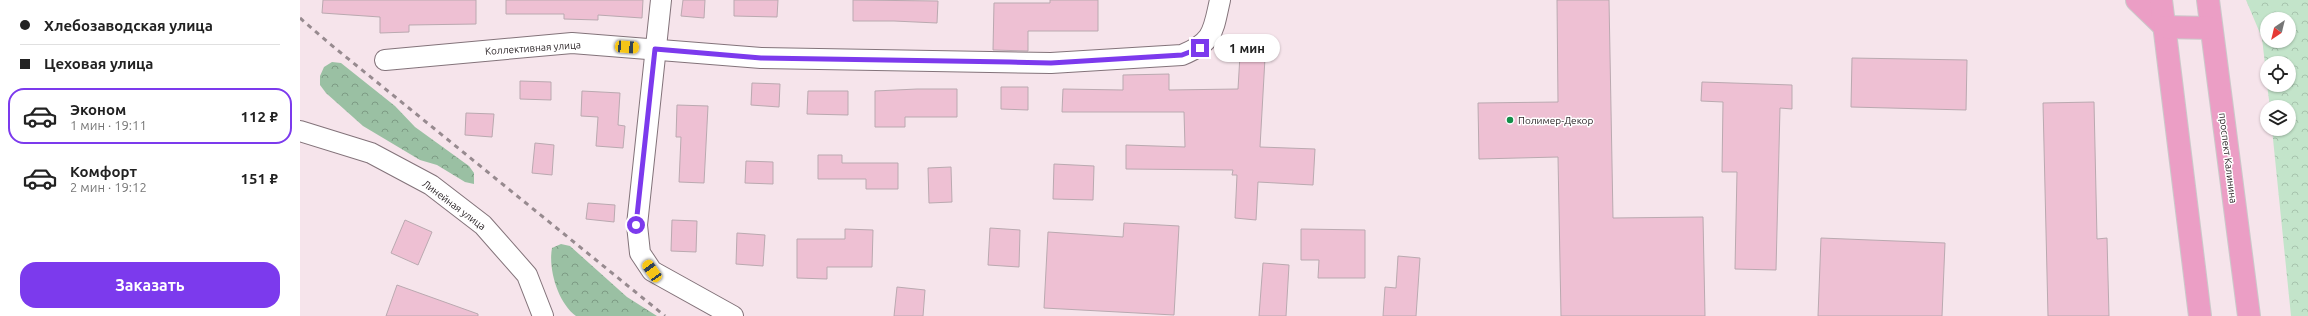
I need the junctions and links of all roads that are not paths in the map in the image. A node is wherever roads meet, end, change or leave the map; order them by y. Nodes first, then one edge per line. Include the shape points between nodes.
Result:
1 (661, 0) edge
2 (1220, 0) edge
3 (2137, 0) edge
4 (2161, 0) edge
5 (2208, 0) edge
6 (2165, 27) junction
7 (2212, 28) junction
8 (655, 49) junction
9 (385, 60) dead end
10 (300, 131) edge
11 (543, 316) edge
12 (733, 316) edge
13 (2200, 316) edge
14 (2249, 316) edge

1 - 8 street
2 - 8 street, Коллективная улица via 1211,35 1200,48 1182,55 1051,63 761,58
3 - 6 main road
4 - 6 main road
5 - 7 main road, проспект Калинина
6 - 7 main road
6 - 13 main road
7 - 14 main road, проспект Калинина
8 - 9 street, Коллективная улица via 572,43
8 - 12 street via 636,225 640,253 652,271
10 - 11 street, Линейная улица via 371,153 431,185 483,224 526,274

